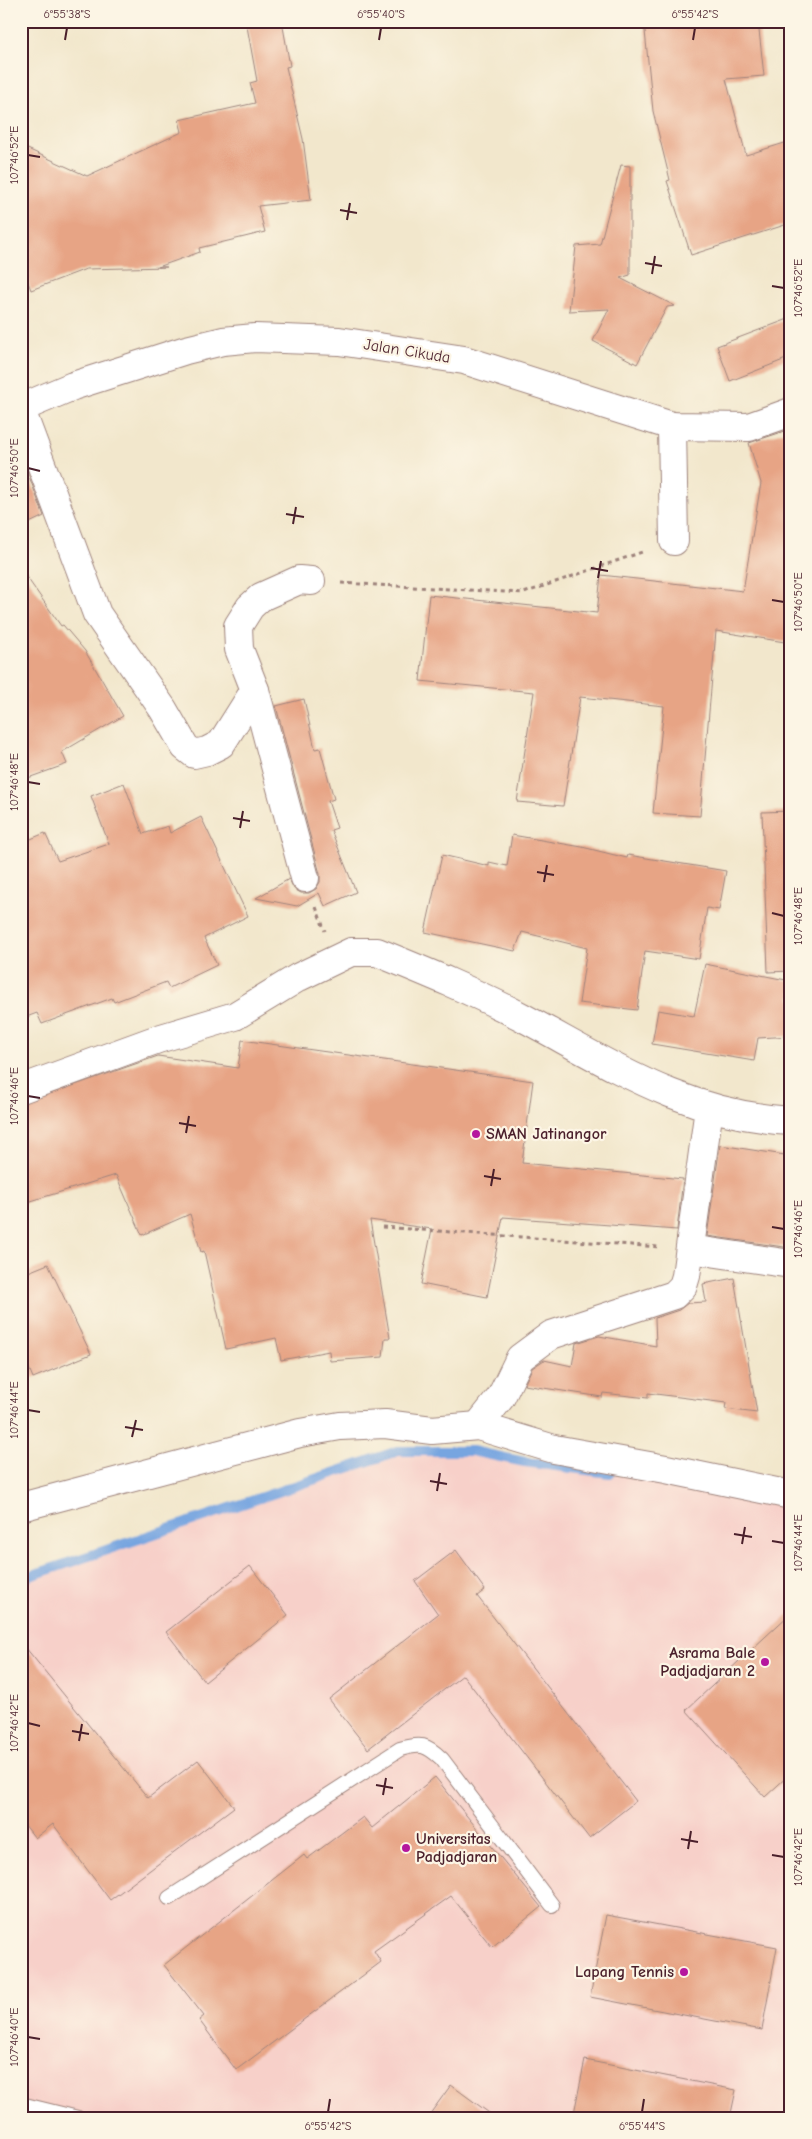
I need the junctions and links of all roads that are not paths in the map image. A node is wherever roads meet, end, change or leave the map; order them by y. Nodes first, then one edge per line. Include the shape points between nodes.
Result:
1 (21, 410) edge
2 (791, 412) edge
3 (672, 426) junction
4 (674, 541) road end
5 (311, 581) road end
6 (255, 690) junction
7 (305, 878) road end
8 (21, 1089) edge
9 (709, 1108) junction
10 (791, 1121) edge
11 (690, 1249) junction
12 (791, 1264) edge
13 (478, 1426) junction
14 (791, 1495) edge
15 (21, 1507) edge
16 (169, 1898) dead end
17 (552, 1905) dead end
18 (21, 2104) edge
19 (78, 2118) edge

1 - 3 street, Jalan Cikuda via 73,386 186,350 223,341 255,338 339,341 464,360
1 - 6 street via 97,614 185,747 194,754 221,744
2 - 3 street, Jalan Cikuda via 749,427
3 - 4 street
5 - 6 street via 300,580 261,598 250,607 238,626 239,649
6 - 7 street
8 - 9 street via 158,1039 235,1016 299,977 351,952 377,952 520,1016 641,1082
9 - 10 street via 767,1120
9 - 11 street
11 - 12 street
11 - 13 street via 684,1281 674,1295 551,1335 520,1358 501,1397
13 - 14 street via 554,1449
13 - 15 street via 432,1430 385,1424 340,1426 300,1433
16 - 17 lane via 400,1749 416,1745 430,1748 442,1759
18 - 19 lane

